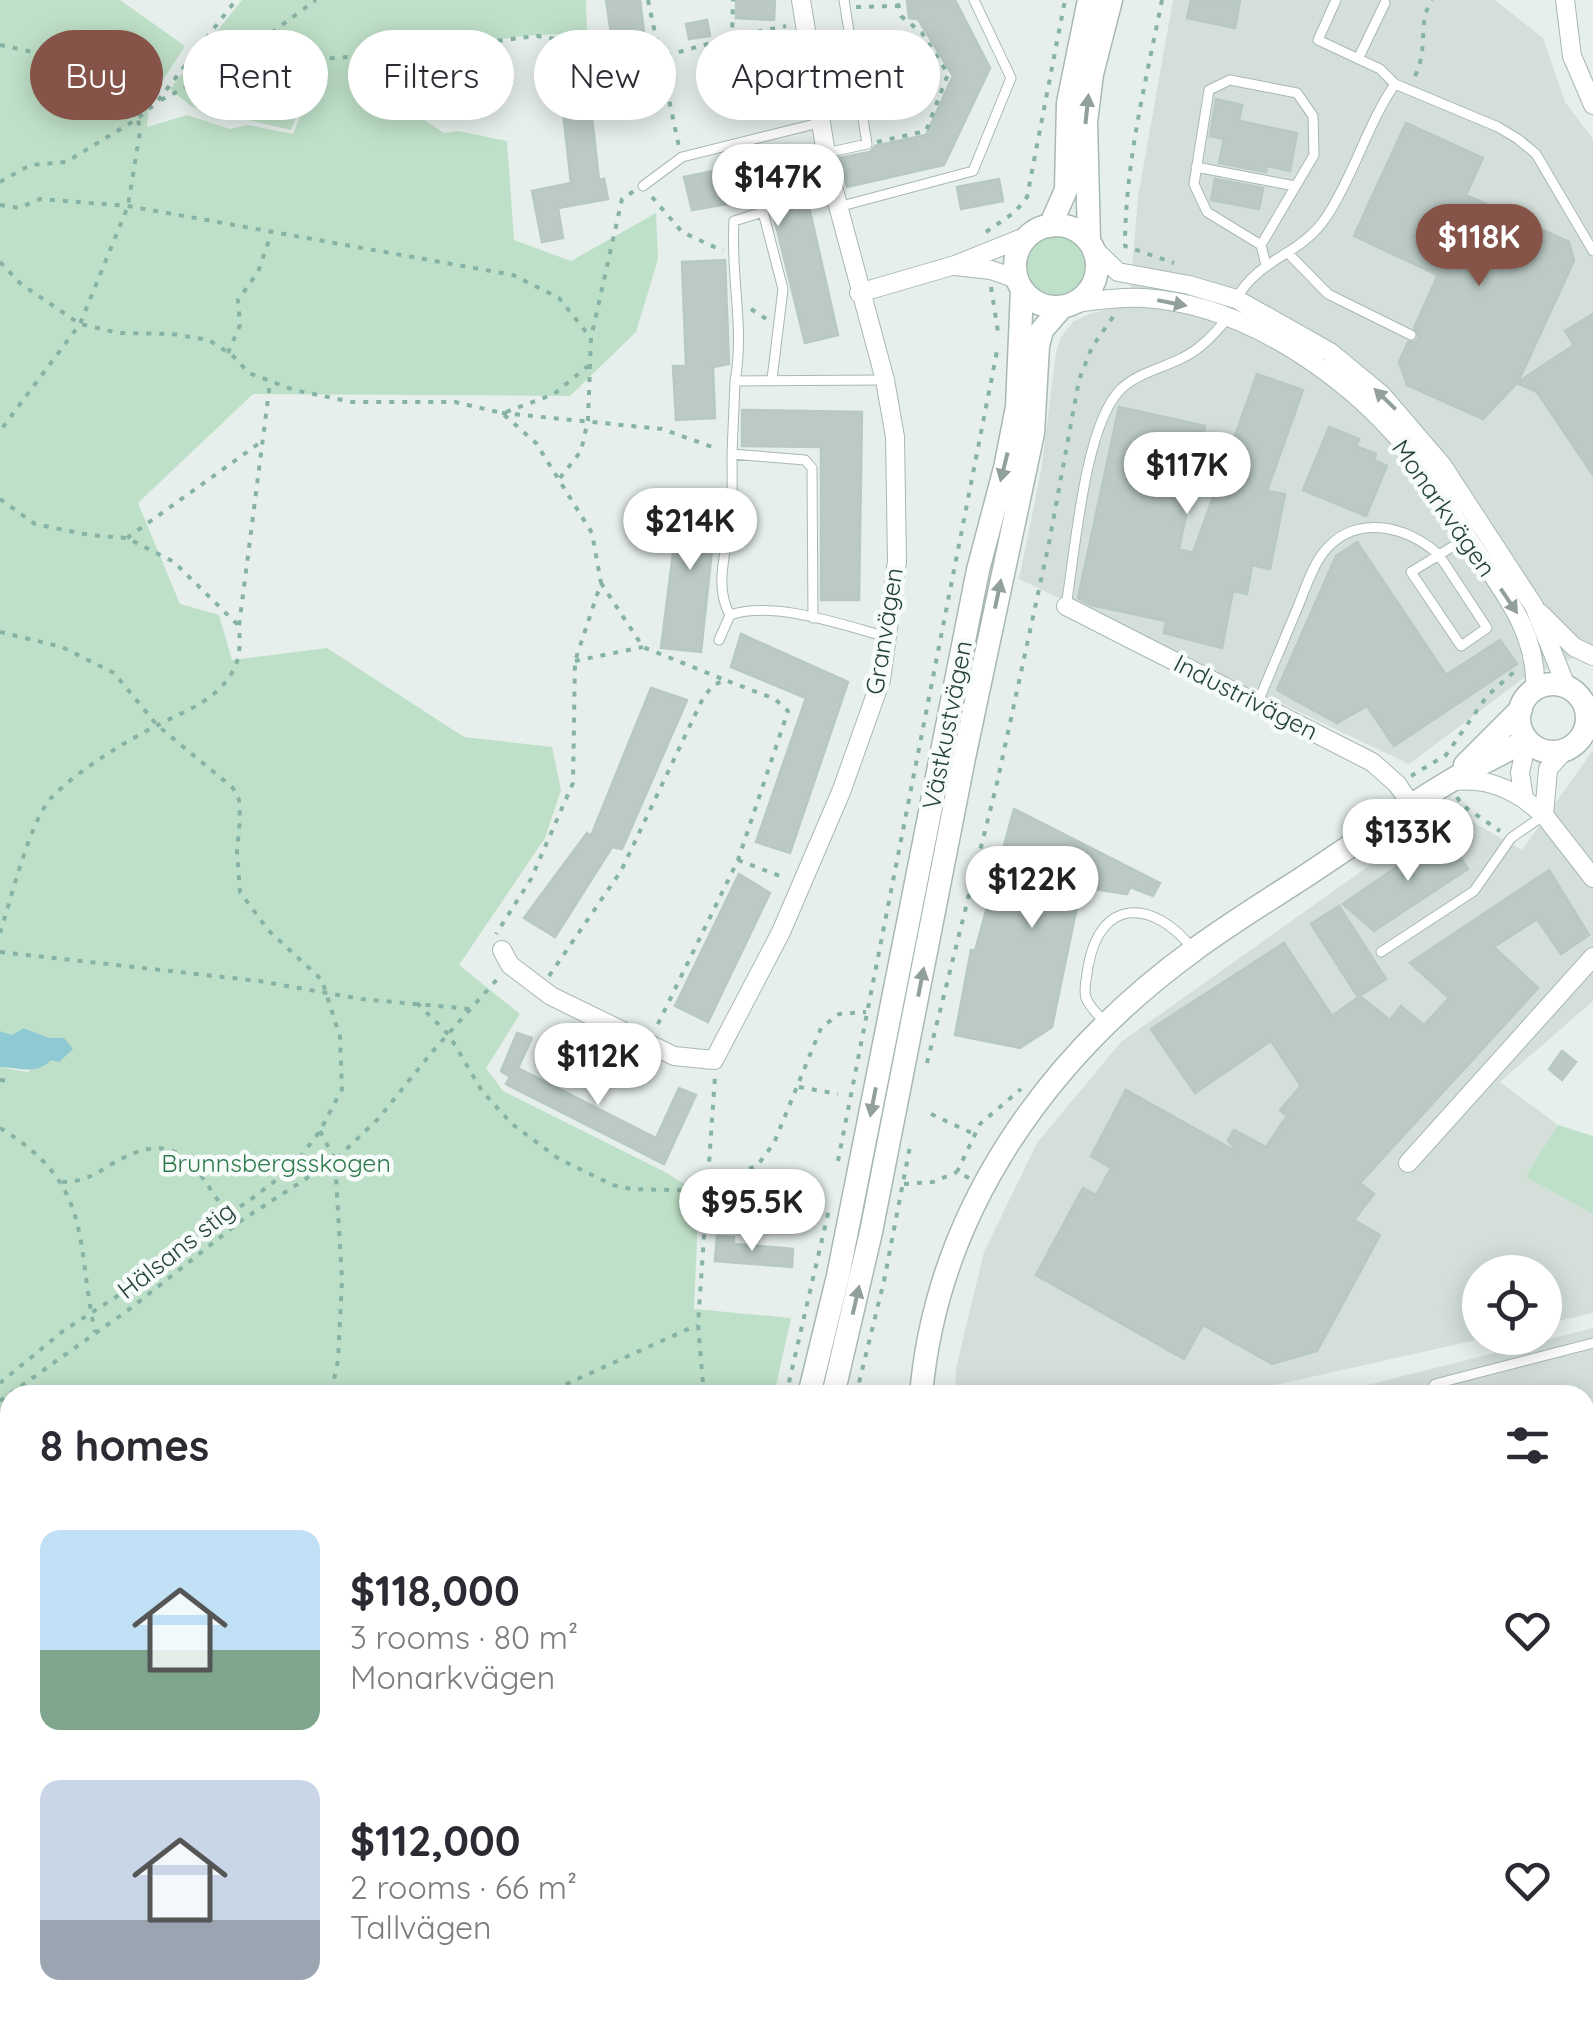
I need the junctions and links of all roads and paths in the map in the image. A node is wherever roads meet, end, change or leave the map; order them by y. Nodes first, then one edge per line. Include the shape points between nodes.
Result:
1 (236, 0) edge
2 (316, 0) edge
3 (648, 0) edge
4 (733, 0) edge
5 (801, 0) edge
6 (974, 0) edge
7 (1065, 0) edge
8 (1089, 0) edge
9 (1111, 0) edge
10 (1336, 0) edge
11 (1432, 0) edge
12 (1566, 0) edge
13 (897, 3) edge
14 (1386, 3) dead end
15 (844, 5) edge
16 (803, 23) junction
17 (275, 30) edge
18 (654, 30) edge
19 (732, 30) edge
20 (768, 30) edge
21 (534, 36) edge
22 (0, 44) edge
23 (30, 51) edge
24 (328, 58) edge
25 (1358, 59) junction
26 (1395, 84) junction
27 (1409, 89) junction
28 (163, 93) edge
29 (1593, 105) edge
30 (135, 120) edge
31 (137, 120) edge
32 (674, 120) edge
33 (819, 123) junction
34 (867, 144) junction
35 (826, 153) junction
36 (682, 157) junction
37 (1196, 167) junction
38 (0, 182) edge
39 (643, 186) junction
40 (1295, 186) junction
41 (0, 205) edge
42 (128, 206) junction
43 (838, 207) junction
44 (1040, 230) junction
45 (271, 232) junction
46 (976, 238) dead end
47 (1091, 245) junction
48 (1125, 246) dead end
49 (1260, 246) junction
50 (1593, 252) edge
51 (1288, 253) junction
52 (732, 255) junction
53 (0, 262) edge
54 (1266, 264) junction
55 (955, 266) junction
56 (992, 270) junction
57 (1118, 272) junction
58 (1020, 284) junction
59 (859, 293) junction
60 (1116, 298) junction
61 (1236, 300) junction
62 (739, 301) junction
63 (1069, 305) junction
64 (1228, 319) junction
65 (80, 324) junction
66 (778, 327) junction
67 (1411, 335) dead end
68 (592, 338) junction
69 (228, 353) junction
70 (591, 364) junction
71 (772, 379) junction
72 (884, 380) junction
73 (270, 381) junction
74 (734, 381) junction
75 (502, 413) junction
76 (588, 420) junction
77 (0, 431) edge
78 (262, 441) junction
79 (732, 454) junction
80 (560, 478) junction
81 (0, 499) edge
82 (1474, 532) junction
83 (128, 538) junction
84 (1439, 555) junction
85 (601, 583) junction
86 (1066, 606) joint
87 (1534, 606) junction
88 (730, 615) junction
89 (814, 618) junction
90 (239, 626) junction
91 (0, 632) edge
92 (887, 637) junction
93 (719, 640) dead end
94 (643, 647) junction
95 (1593, 656) edge
96 (575, 661) junction
97 (1593, 679) edge
98 (725, 680) junction
99 (1568, 688) junction
100 (1528, 699) junction
101 (1258, 702) junction
102 (1590, 723) edge
103 (157, 725) junction
104 (1528, 740) junction
105 (1565, 750) junction
106 (1441, 773) junction
107 (1524, 799) junction
108 (1412, 806) junction
109 (1544, 815) junction
110 (1511, 838) junction
111 (738, 860) junction
112 (1593, 878) edge
113 (801, 885) junction
114 (0, 934) edge
115 (1194, 950) junction
116 (0, 952) edge
117 (1381, 952) dead end
118 (506, 957) junction
119 (1593, 957) edge
120 (541, 988) junction
121 (325, 994) junction
122 (418, 1003) junction
123 (470, 1008) junction
124 (866, 1012) junction
125 (1106, 1023) junction
126 (449, 1035) junction
127 (649, 1043) junction
128 (714, 1060) junction
129 (926, 1067) dead end
130 (0, 1080) edge
131 (12, 1081) dead end
132 (799, 1088) junction
133 (838, 1094) dead end
134 (931, 1114) dead end
135 (0, 1128) edge
136 (320, 1131) junction
137 (974, 1134) dead end
138 (912, 1138) dead end
139 (335, 1160) junction
140 (1408, 1163) dead end
141 (837, 1166) dead end
142 (958, 1172) dead end
143 (709, 1174) junction
144 (62, 1182) junction
145 (904, 1184) junction
146 (708, 1190) junction
147 (830, 1202) dead end
148 (227, 1214) junction
149 (91, 1313) junction
150 (698, 1324) junction
151 (95, 1332) junction
152 (1593, 1342) edge
153 (0, 1383) edge
154 (22, 1385) edge
155 (333, 1385) edge
156 (564, 1385) edge
157 (703, 1385) edge
158 (788, 1385) edge
159 (811, 1385) edge
160 (836, 1385) edge
161 (858, 1385) edge
162 (921, 1385) edge
163 (1435, 1385) edge

1 - 28 path
2 - 17 path
3 - 18 path
4 - 19 path
5 - 16 street, Granvägen
6 - 43 lane via 1010,78 973,171
7 - 46 path via 1027,197
8 - 44 street via 1068,103 1065,198
47 -> 9 street via 1086,122
10 - 25 lane via 1318,40
11 - 27 path via 1424,16 1423,59
12 - 29 street via 1572,56
13 - 15 path
13 - 34 path via 948,74 926,131
14 - 25 lane
15 - 34 lane
16 - 20 path
16 - 33 street, Granvägen
21 - 24 path
22 - 23 path
25 - 26 lane
26 - 27 lane
26 - 51 lane via 1327,216
27 - 50 lane via 1498,127 1536,154
30 - 38 path via 66,162 30,164
31 - 42 path
32 - 36 path
33 - 35 street, Granvägen
33 - 36 lane
34 - 35 lane
35 - 43 street, Granvägen
36 - 39 lane
37 - 40 lane
37 - 40 lane via 1209,90 1230,80 1263,86 1297,93 1313,116 1314,155
37 - 49 lane via 1194,184 1207,212
39 - 52 path via 682,232
39 - 68 path via 622,199
40 - 49 lane
41 - 42 path via 19,208 40,199
42 - 45 path
42 - 65 path
43 - 59 street, Granvägen
44 - 47 street via 1072,228
44 - 55 street
44 - 58 street via 1016,258
45 - 68 path via 513,274 559,298
45 - 69 path via 258,272 238,300 240,325
47 - 57 street
47 - 63 street via 1096,276
48 - 57 path
49 - 54 lane
51 - 54 lane
51 - 67 lane via 1328,294
52 - 62 lane
52 - 66 lane via 734,221 763,212 783,288
53 - 65 path
54 - 61 lane
55 - 56 street
55 - 59 street
56 - 58 street
56 - 124 path via 998,345
57 - 61 street, Monarkvägen
58 - 63 street via 1040,304
58 -> 159 street, Västkustvägen via 1017,406
59 - 72 street, Granvägen
60 - 63 street, Monarkvägen
60 -> 64 street, Monarkvägen via 1168,301
60 - 129 path via 1114,317 1078,380 997,783
61 - 64 lane
82 -> 61 street, Monarkvägen via 1442,465 1382,395 1330,352
62 - 66 path
62 - 74 lane
160 -> 63 street, Västkustvägen via 1033,433 1038,346 1042,330
64 - 82 street, Monarkvägen via 1316,366 1368,408
64 - 86 lane via 1202,346 1143,374 1108,405 1090,460
65 - 69 path via 209,340
65 - 77 path
66 - 71 lane
68 - 70 path
69 - 73 path
70 - 75 path via 554,394
70 - 76 path
71 - 72 lane
71 - 74 lane
72 - 92 street, Granvägen via 894,436 897,561
73 - 75 path via 352,402 455,402
73 - 78 path
74 - 79 lane
75 - 76 path
75 - 80 path via 536,443
76 - 79 path via 662,429
76 - 80 path via 580,451
78 - 83 path
78 - 90 path
79 - 88 lane via 721,581
79 - 89 lane via 805,460 812,468
80 - 85 path via 592,533
81 - 83 path via 35,524
82 - 84 lane
82 - 87 street, Monarkvägen
82 -> 100 street, Monarkvägen via 1526,629 1535,659
83 - 90 path via 174,562
84 - 84 lane via 1488,628 1460,646 1411,572
84 - 101 lane via 1422,539 1378,527 1348,532 1331,544 1314,568
85 - 94 path
85 - 96 path
86 - 101 street, Industrivägen
87 - 95 street, Monarkvägen via 1574,647
87 - 99 street, Monarkvägen
88 - 89 lane via 746,609
88 - 93 lane
89 - 92 lane
90 - 103 path via 240,654 232,673 200,706
91 - 103 path via 98,662 128,686
92 - 113 street, Granvägen via 881,680
94 - 96 path
94 - 98 path
96 - 118 path via 573,783 531,878 494,939
97 - 99 street
98 - 111 path via 776,699 788,712
98 - 120 path via 704,696 621,871
99 - 100 street via 1550,684
99 - 102 street via 1585,705
100 - 104 street via 1520,725
100 - 106 street
101 - 108 street, Industrivägen via 1372,762
102 - 105 street
103 - 114 path via 50,799
103 - 121 path via 233,788 239,800 240,892 268,930 313,969
104 - 105 street via 1540,750
104 - 106 street
104 - 107 street via 1520,773
105 - 109 street via 1548,770
106 - 107 street via 1504,786
106 - 108 street
106 - 110 path via 1462,805
107 - 109 street
108 - 115 street
109 - 110 lane
109 - 112 street
110 - 117 lane via 1474,891
111 - 113 path
111 - 127 path
113 - 128 street, Granvägen
115 - 125 street
115 - 125 lane via 1167,921 1151,915 1106,922 1091,949 1085,989
116 - 121 path
118 - 120 street
118 - 123 path, Hälsans stig
119 - 140 street
120 - 127 street
121 - 122 path
121 - 136 path via 340,1037 342,1089
122 - 123 path
122 - 126 path
123 - 126 path, Hälsans stig
124 - 132 path via 839,1014 822,1028
124 - 141 path
125 - 162 street via 1034,1104 982,1184 939,1291
126 - 139 path, Hälsans stig
126 - 146 path via 482,1092 559,1159 631,1189
127 - 128 street via 674,1056
128 - 143 path
130 - 131 path
132 - 133 path
132 - 143 path via 756,1166
134 - 137 path
135 - 144 path via 32,1148
136 - 139 path
136 - 148 path via 292,1168
138 - 145 path
139 - 151 path, Hälsans stig via 242,1220
139 - 155 path via 342,1280
142 - 145 path
143 - 146 path
144 - 148 path via 82,1182 136,1150 160,1145 179,1153
144 - 149 path via 80,1229
145 - 161 path
146 - 150 path
147 - 158 path
148 - 149 path
149 - 151 path
149 - 153 path
150 - 156 path
150 - 157 path
151 - 154 path, Hälsans stig
152 - 163 lane

